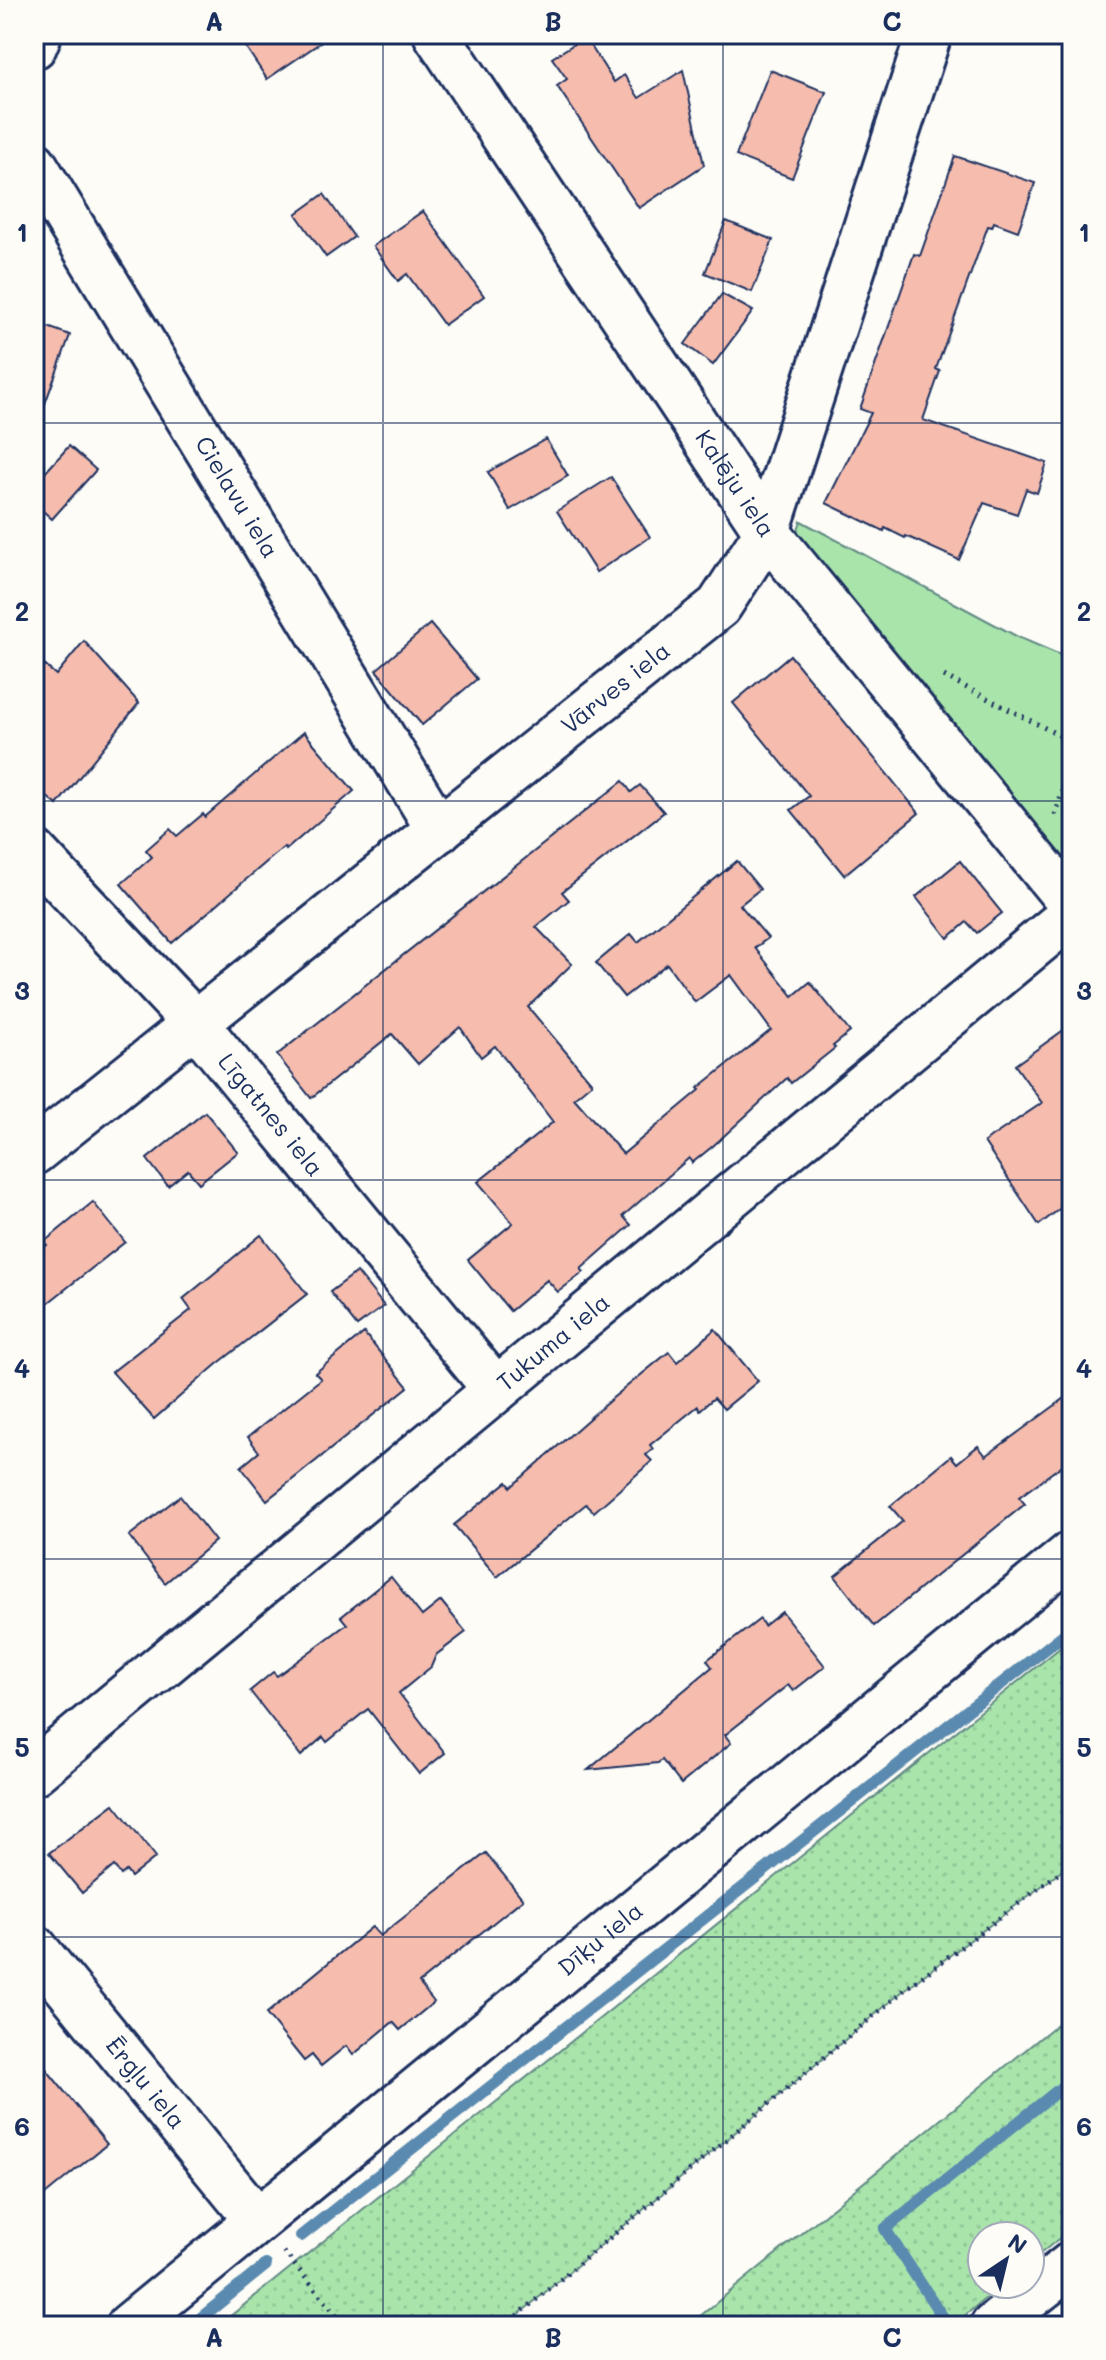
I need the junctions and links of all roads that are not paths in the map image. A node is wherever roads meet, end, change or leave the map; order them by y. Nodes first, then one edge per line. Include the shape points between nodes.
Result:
1 (39, 34) edge
2 (436, 34) edge
3 (929, 34) edge
4 (34, 46) edge
5 (34, 164) edge
6 (767, 532) junction
7 (439, 830) junction
8 (34, 852) edge
9 (1072, 905) edge
10 (1072, 914) edge
11 (196, 1024) junction
12 (34, 1152) edge
13 (496, 1390) junction
14 (1072, 1553) edge
15 (34, 1772) edge
16 (34, 1947) edge
17 (257, 2220) junction
18 (1072, 2264) edge
19 (1012, 2320) edge
20 (129, 2326) edge

1 - 4 street
2 - 6 street, Kalēju iela
3 - 6 street, Vārves iela
5 - 7 street, Cielavu iela
6 - 7 street, Vārves iela via 719,606
6 - 9 street, Kalēju iela
7 - 11 street, Vārves iela
8 - 11 street, Līgatnes iela
10 - 13 street, Tukuma iela
11 - 12 street, Vārves iela
11 - 13 street, Līgatnes iela
13 - 15 street, Tukuma iela
14 - 17 street, Dīķu iela
16 - 17 street, Ērgļu iela
17 - 20 street, Dīķu iela
18 - 19 street

